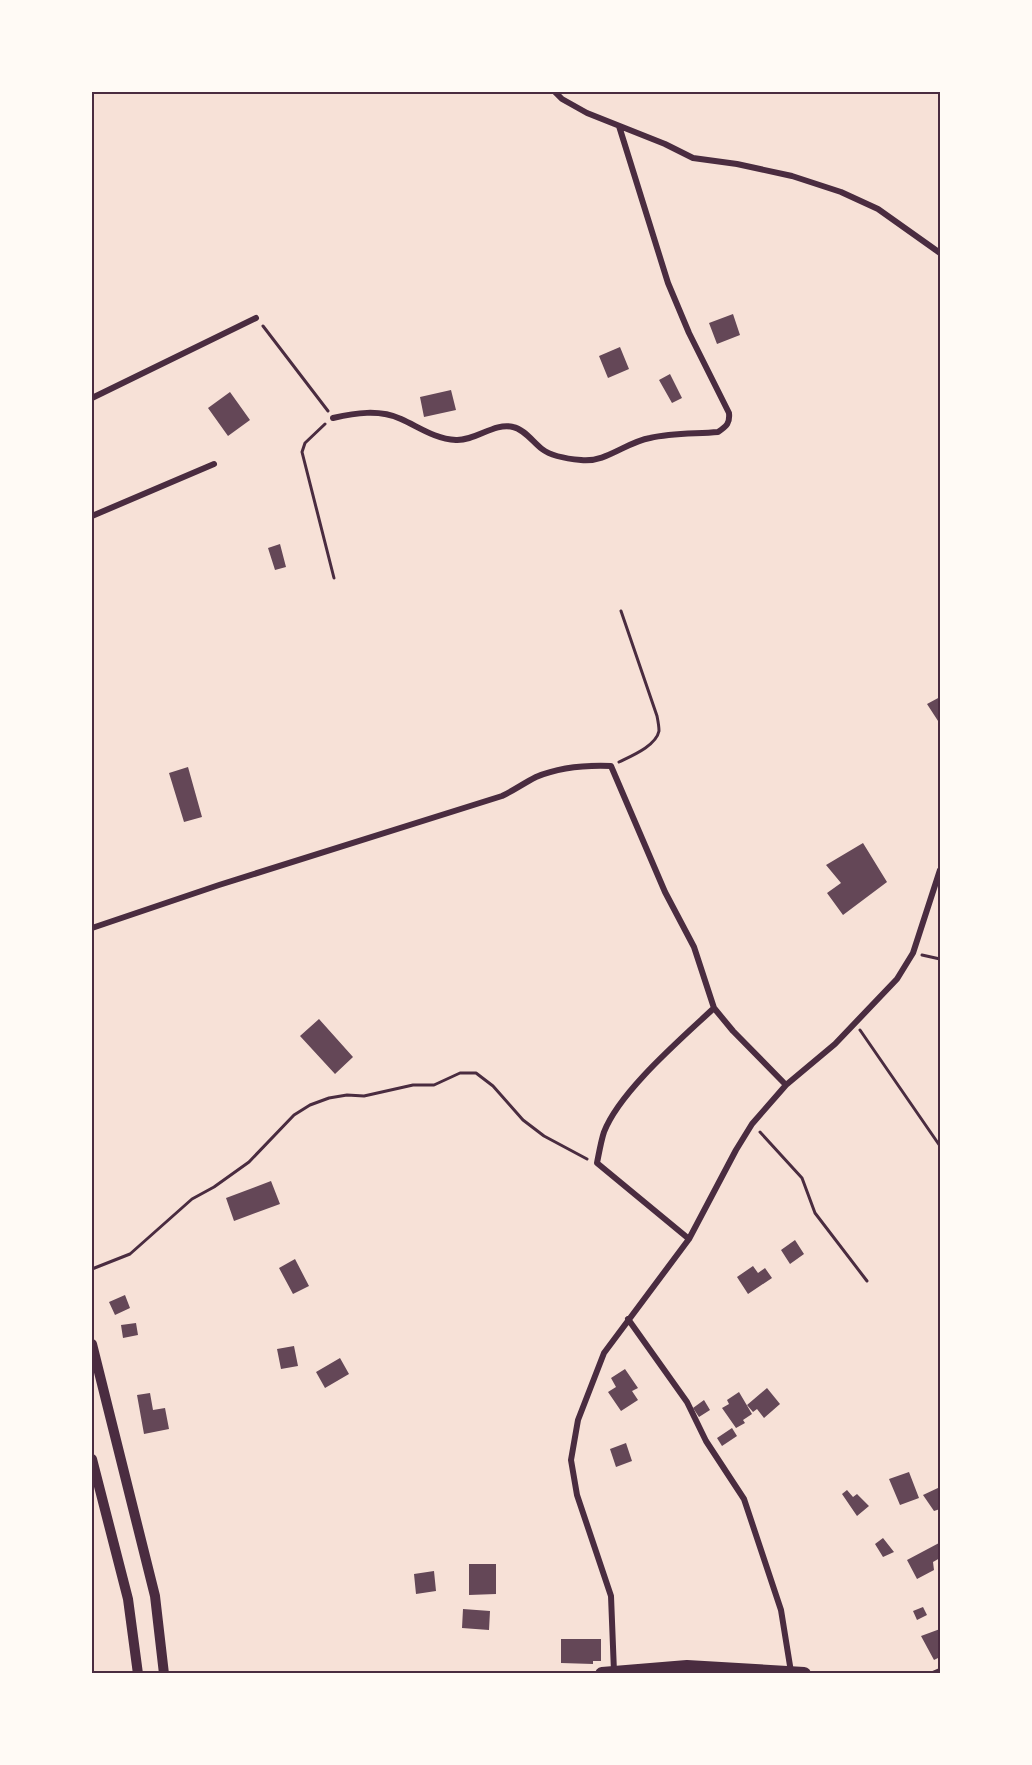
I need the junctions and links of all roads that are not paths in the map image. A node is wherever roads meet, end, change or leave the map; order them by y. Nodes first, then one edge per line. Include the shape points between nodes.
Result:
1 (555, 92) edge
2 (619, 126) junction
3 (940, 253) edge
4 (256, 318) road end
5 (92, 398) edge
6 (333, 418) road end
7 (214, 464) dead end
8 (92, 516) edge
9 (940, 870) edge
10 (92, 928) edge
11 (714, 1008) junction
12 (786, 1085) junction
13 (689, 1239) junction
14 (628, 1318) junction
15 (92, 1344) edge
16 (92, 1459) edge
17 (940, 1671) edge
18 (608, 1673) edge
19 (797, 1673) edge
20 (138, 1674) edge
21 (164, 1674) edge
22 (933, 1674) edge

1 - 2 street via 586,113
2 - 3 street via 693,158 792,176 841,192 878,209
2 - 6 street via 668,283 730,422 718,432 648,438 602,458 584,460 544,451 512,426 456,440 374,412
4 - 5 street
7 - 8 street
9 - 12 street via 913,953 897,979 835,1044
10 - 11 street via 502,796 556,770 611,766 665,892 694,946
11 - 12 street
11 - 13 street via 655,1064 619,1106 604,1131 597,1163
12 - 13 street via 752,1124
13 - 14 street
14 - 18 street via 604,1353 578,1420 571,1460 577,1495 611,1596
14 - 19 street via 687,1402 706,1441 744,1499 781,1610
15 - 21 street via 154,1596
16 - 20 street via 128,1599
17 - 22 street
18 - 19 main road via 687,1667

